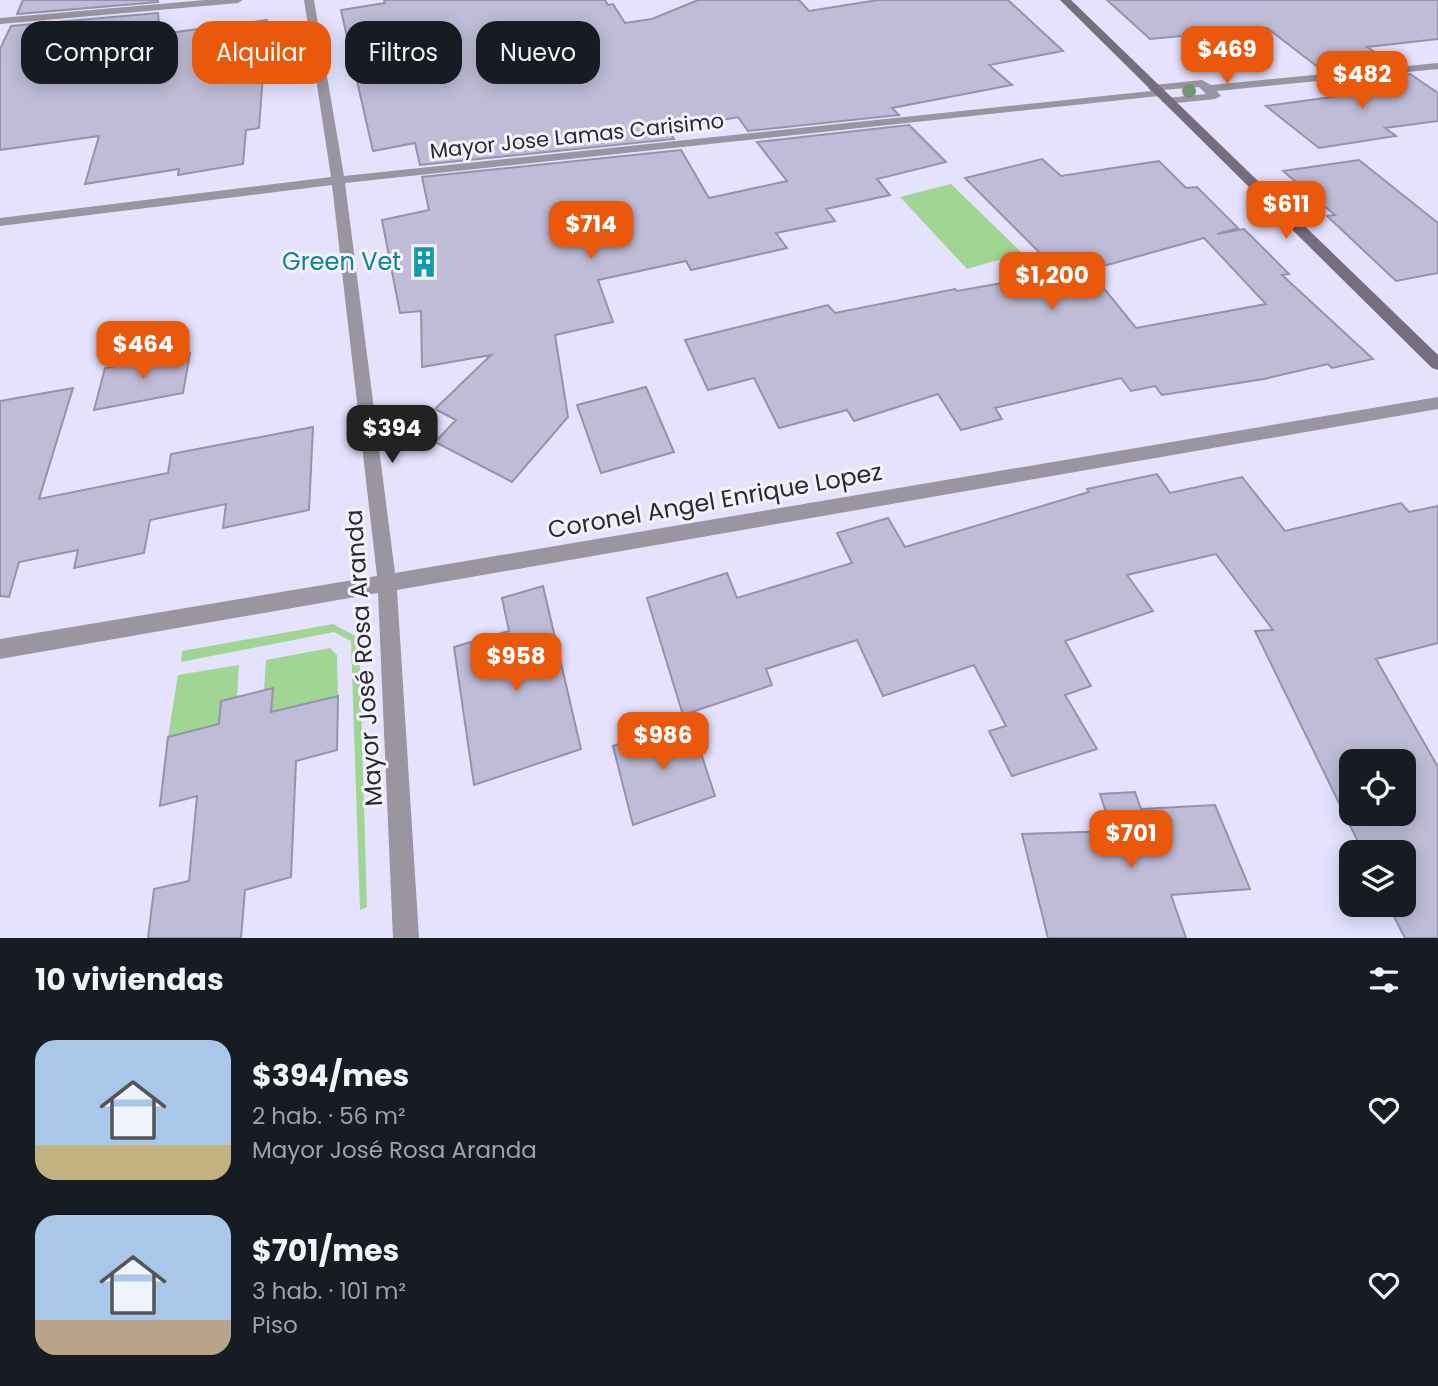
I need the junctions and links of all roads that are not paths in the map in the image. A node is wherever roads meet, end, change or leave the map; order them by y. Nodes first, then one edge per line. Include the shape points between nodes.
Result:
1 (238, 0) edge
2 (309, 0) edge
3 (1065, 0) edge
4 (0, 21) edge
5 (1438, 66) edge
6 (1208, 89) junction
7 (1160, 94) junction
8 (338, 180) junction
9 (0, 222) edge
10 (1438, 364) edge
11 (1438, 403) edge
12 (387, 582) junction
13 (0, 649) edge
14 (406, 938) edge

1 - 4 street
2 - 8 street, Mayor José Rosa Aranda
3 - 7 main road
5 - 6 street, Mayor Jose Lamas Carisimo
6 - 7 street, Mayor Jose Lamas Carisimo via 1202,83
6 - 7 street, Mayor Jose Lamas Carisimo via 1215,96
7 - 8 street, Mayor Jose Lamas Carisimo
7 - 10 main road
8 - 9 street, Mayor Jose Lamas Carisimo
8 - 12 street, Mayor José Rosa Aranda
11 - 12 street, Coronel Angel Enrique Lopez
12 - 13 street, Coronel Angel Enrique Lopez
12 - 14 street, Mayor José Rosa Aranda

